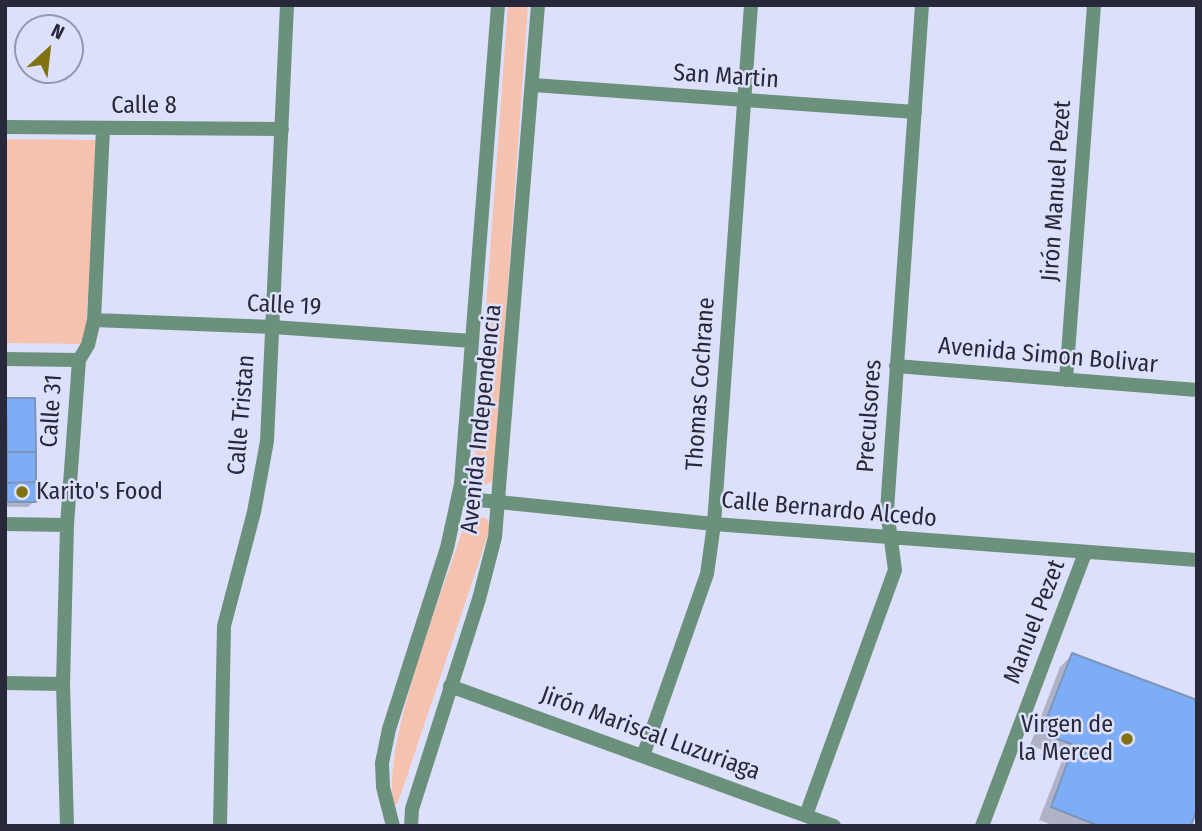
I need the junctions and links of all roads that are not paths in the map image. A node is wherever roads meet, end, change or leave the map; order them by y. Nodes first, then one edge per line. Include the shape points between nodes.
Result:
1 (287, 5) edge
2 (498, 5) edge
3 (538, 5) edge
4 (751, 5) edge
5 (922, 5) edge
6 (1094, 5) edge
7 (533, 85) junction
8 (745, 102) junction
9 (915, 112) junction
10 (5, 127) edge
11 (103, 129) junction
12 (282, 129) junction
13 (94, 320) junction
14 (273, 327) junction
15 (472, 341) junction
16 (5, 359) edge
17 (79, 360) junction
18 (896, 366) junction
19 (1066, 380) junction
20 (1197, 390) edge
21 (459, 498) junction
22 (500, 502) junction
23 (5, 524) edge
24 (714, 524) junction
25 (67, 525) junction
26 (891, 538) junction
27 (1085, 553) junction
28 (1197, 561) edge
29 (5, 683) edge
30 (63, 684) junction
31 (450, 686) junction
32 (643, 756) junction
33 (806, 815) junction
34 (67, 826) edge
35 (220, 826) edge
36 (393, 826) edge
37 (411, 826) edge
38 (834, 826) edge
39 (982, 826) edge

1 - 12 street, Calle Tristan
2 - 15 street, Avenida Independencia
3 - 7 street, Avenida Independencia
4 - 8 street, Thomas Cochrane
5 - 9 street, Preculsores
6 - 19 street, Jirón Manuel Pezet
7 - 8 street, San Martin
7 - 22 street, Avenida Independencia
8 - 9 street, San Martin
8 - 24 street, Thomas Cochrane
9 - 18 street, Preculsores
10 - 11 street, Calle 8
11 - 12 street, Calle 8
11 - 13 street, Calle 31
12 - 14 street, Calle Tristan
13 - 14 street, Calle 19
13 - 17 street, Calle 31 via 89,345
14 - 15 street, Calle 19
14 - 35 street, Calle Tristan via 267,441 224,626
15 - 21 street, Avenida Independencia
16 - 17 street
17 - 25 street, Calle 31
18 - 19 street, Avenida Simon Bolivar
18 - 26 street, Preculsores via 887,510
19 - 20 street, Avenida Simon Bolivar
21 - 22 street, Calle Bernardo Alcedo
21 - 36 street, Avenida Independencia via 382,763
22 - 24 street, Calle Bernardo Alcedo
22 - 31 street, Avenida Independencia via 479,600
23 - 25 street
24 - 26 street, Calle Bernardo Alcedo
24 - 32 street, Thomas Cochrane via 708,574
25 - 30 street, Calle 31
26 - 27 street, Calle Bernardo Alcedo
26 - 33 street, Preculsores via 895,570
27 - 28 street, Calle Bernardo Alcedo
27 - 39 street, Manuel Pezet
29 - 30 street
30 - 34 street, Calle 31
31 - 32 street, Jirón Mariscal Luzuriaga
31 - 37 street, Avenida Independencia via 412,809
32 - 33 street, Jirón Mariscal Luzuriaga
33 - 38 street, Jirón Mariscal Luzuriaga

